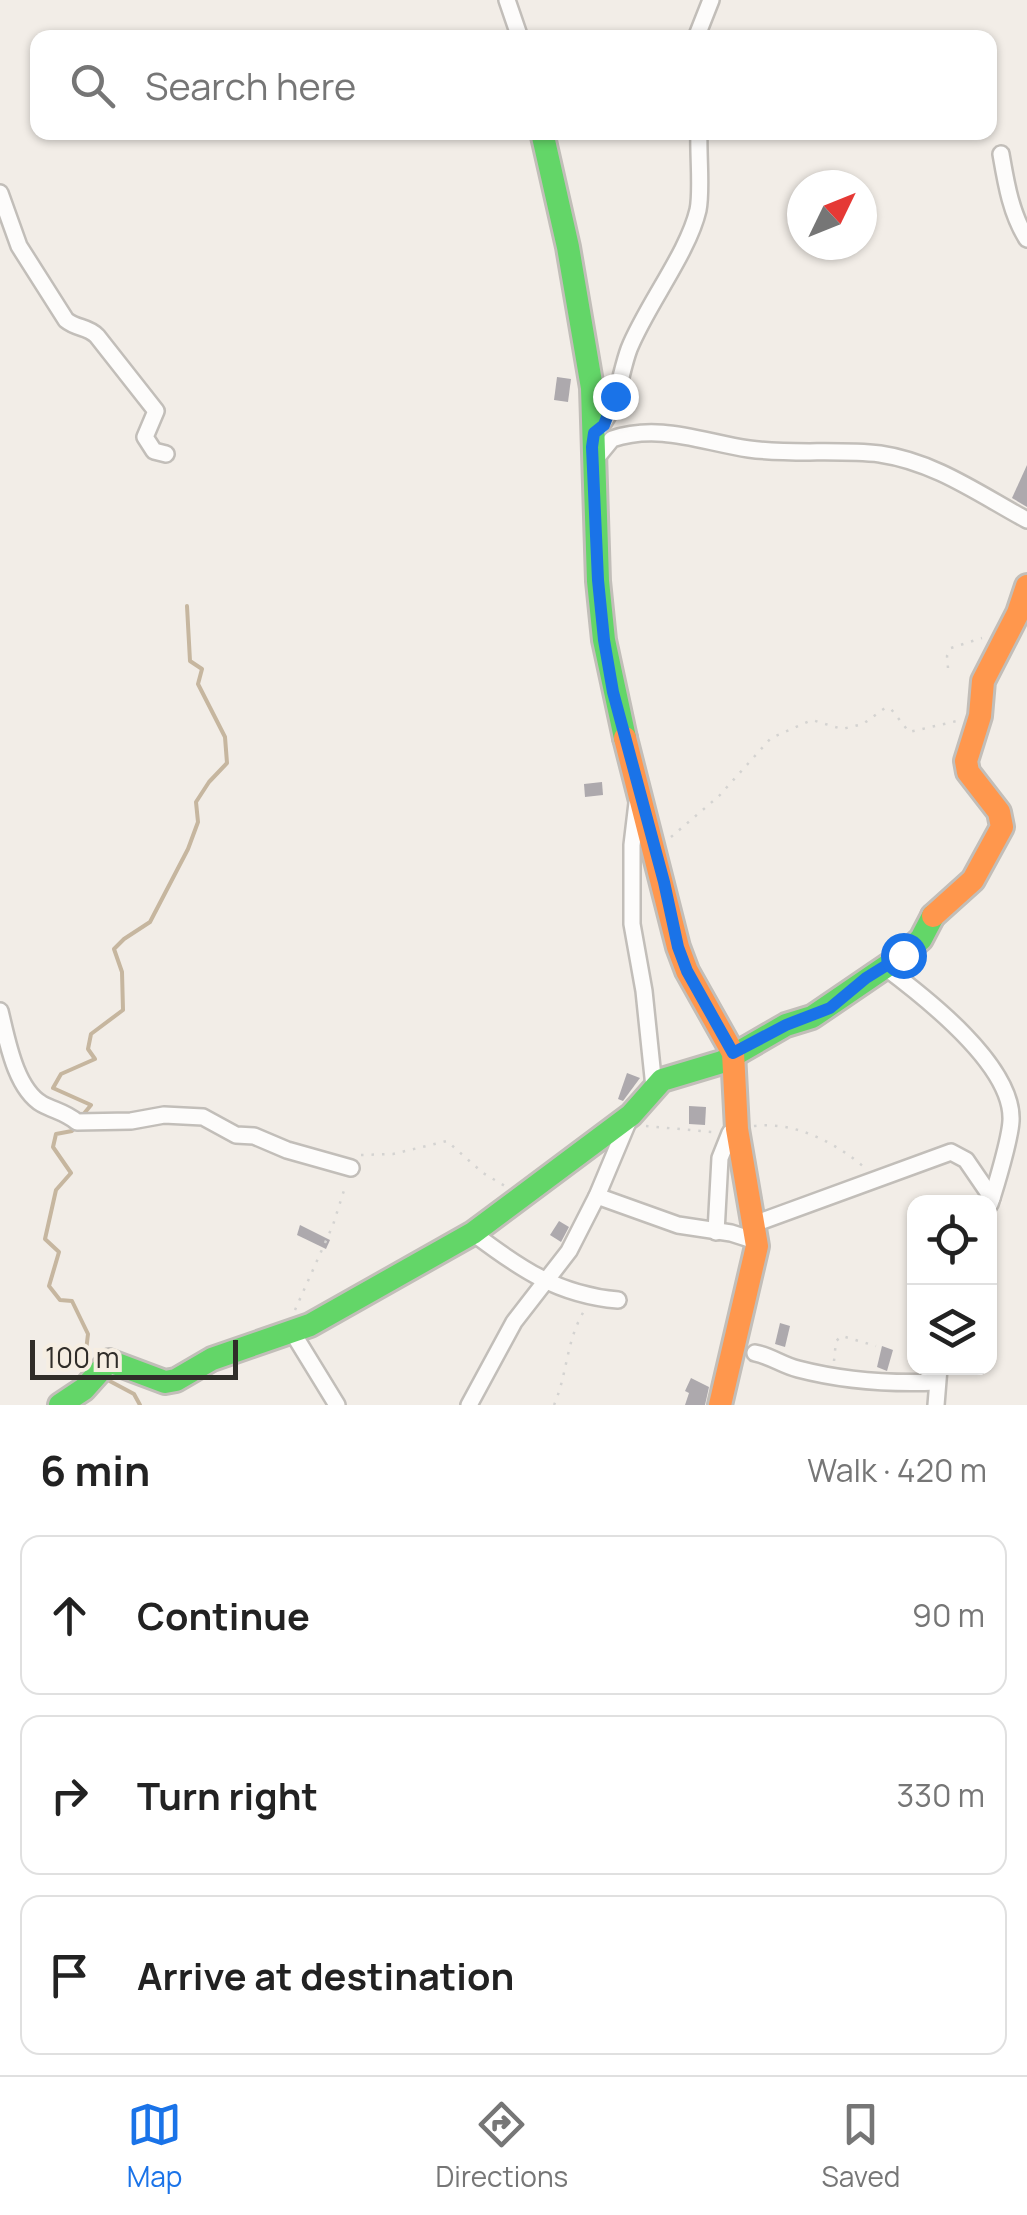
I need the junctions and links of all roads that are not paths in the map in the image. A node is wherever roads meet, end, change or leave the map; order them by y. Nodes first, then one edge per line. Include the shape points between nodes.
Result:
1 (507, 0) edge
2 (711, 0) edge
3 (517, 30) edge
4 (699, 30) edge
5 (544, 140) edge
6 (700, 140) edge
7 (1001, 154) dead end
8 (0, 193) edge
9 (1027, 239) edge
10 (594, 433) junction
11 (166, 454) dead end
12 (593, 462) junction
13 (1027, 520) edge
14 (1027, 586) edge
15 (638, 793) junction
16 (886, 968) junction
17 (0, 1011) edge
18 (733, 1053) junction
19 (654, 1087) junction
20 (630, 1120) junction
21 (734, 1131) junction
22 (351, 1168) road end
23 (988, 1195) edge
24 (992, 1195) edge
25 (597, 1196) junction
26 (716, 1232) junction
27 (755, 1232) junction
28 (472, 1233) junction
29 (547, 1281) junction
30 (618, 1300) dead end
31 (292, 1330) junction
32 (754, 1353) dead end
33 (938, 1375) edge
34 (60, 1405) edge
35 (337, 1405) edge
36 (470, 1405) edge
37 (720, 1405) edge
38 (936, 1405) edge

1 - 3 street
2 - 4 street
5 - 10 street via 580,308
6 - 10 street via 691,230 630,346 604,425
7 - 9 street
8 - 11 street via 18,246 66,320 92,330 156,411 145,436 154,452
10 - 12 street
12 - 13 street via 612,439 646,433 688,434 752,449 885,455 957,478
12 - 15 street via 604,640
14 - 16 street via 982,681 966,760 1000,812 1002,827 973,880
15 - 18 street via 678,947
15 - 19 street via 632,924
16 - 18 street via 830,1008
16 - 24 street via 969,1039 1003,1086 1011,1119
17 - 22 street via 26,1088 77,1122 202,1117 236,1136
18 - 19 street
18 - 21 street
19 - 20 street
20 - 25 street
20 - 28 street
21 - 26 street via 720,1158
21 - 27 street
23 - 27 street via 966,1160 951,1152
25 - 26 street
25 - 29 street
26 - 27 street
27 - 37 street
28 - 29 street
28 - 31 street via 336,1312
29 - 30 street
29 - 36 street via 514,1322
31 - 34 street via 212,1358 176,1380 102,1364 84,1389
31 - 35 street
32 - 33 street via 792,1368 883,1384
33 - 38 street

